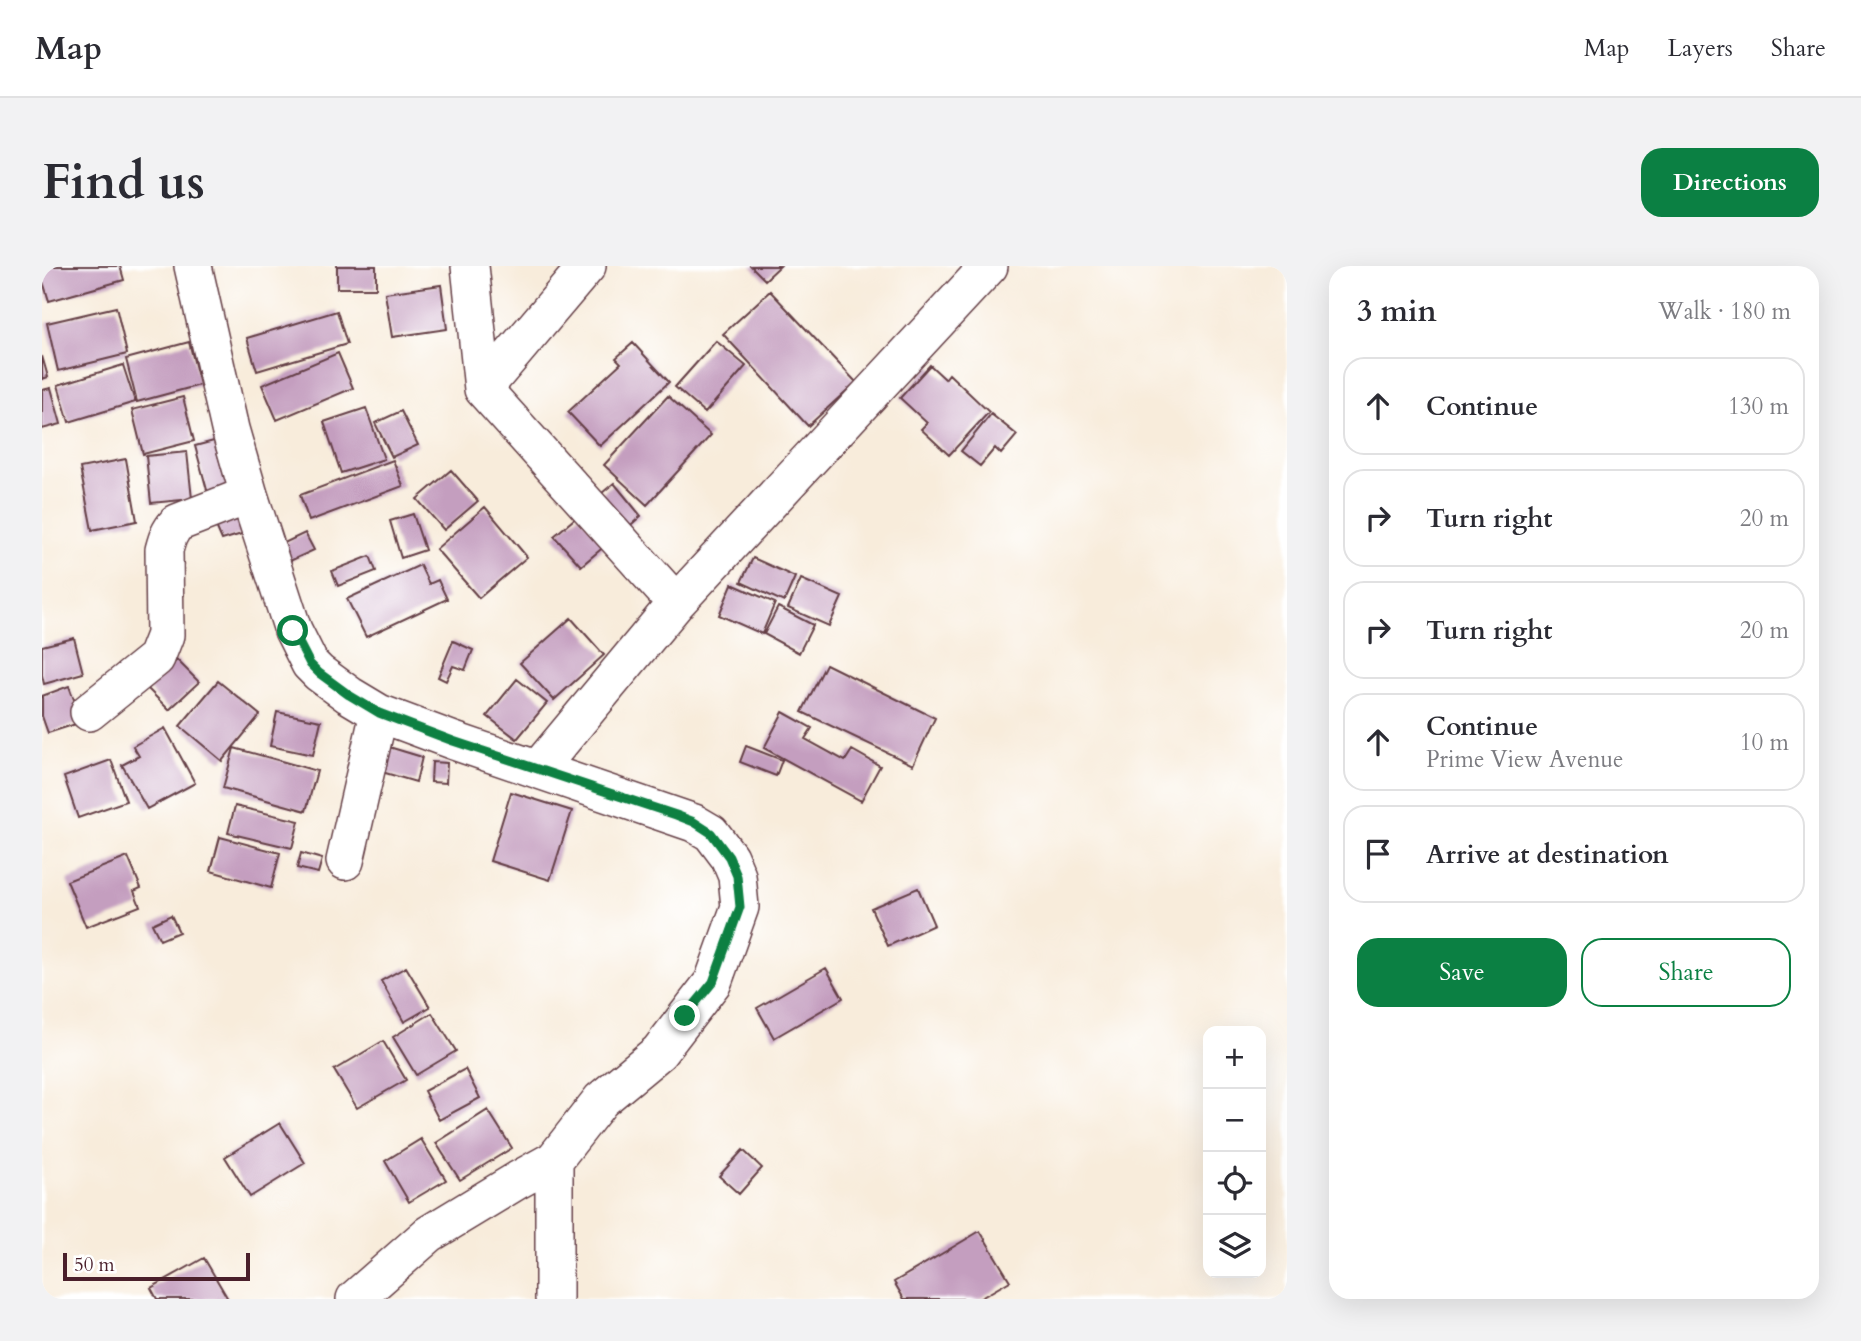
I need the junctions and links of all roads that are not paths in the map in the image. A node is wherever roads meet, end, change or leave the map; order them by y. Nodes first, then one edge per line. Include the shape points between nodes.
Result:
1 (193, 266) edge
2 (470, 266) edge
3 (587, 266) edge
4 (989, 266) edge
5 (483, 389) junction
6 (250, 495) junction
7 (676, 603) junction
8 (89, 712) dead end
9 (379, 713) junction
10 (538, 769) junction
11 (345, 861) dead end
12 (554, 1160) junction
13 (355, 1299) edge
14 (554, 1299) edge

1 - 6 street
2 - 5 street
3 - 5 street
4 - 7 street
5 - 7 street
6 - 8 street via 177,523 172,529 164,550 165,635 156,658
6 - 9 street via 293,631 310,664
7 - 10 street
9 - 10 street
9 - 11 street
10 - 12 street via 676,815 711,833 737,876 740,907 713,982 659,1052 601,1100
12 - 13 street via 429,1234
12 - 14 street

